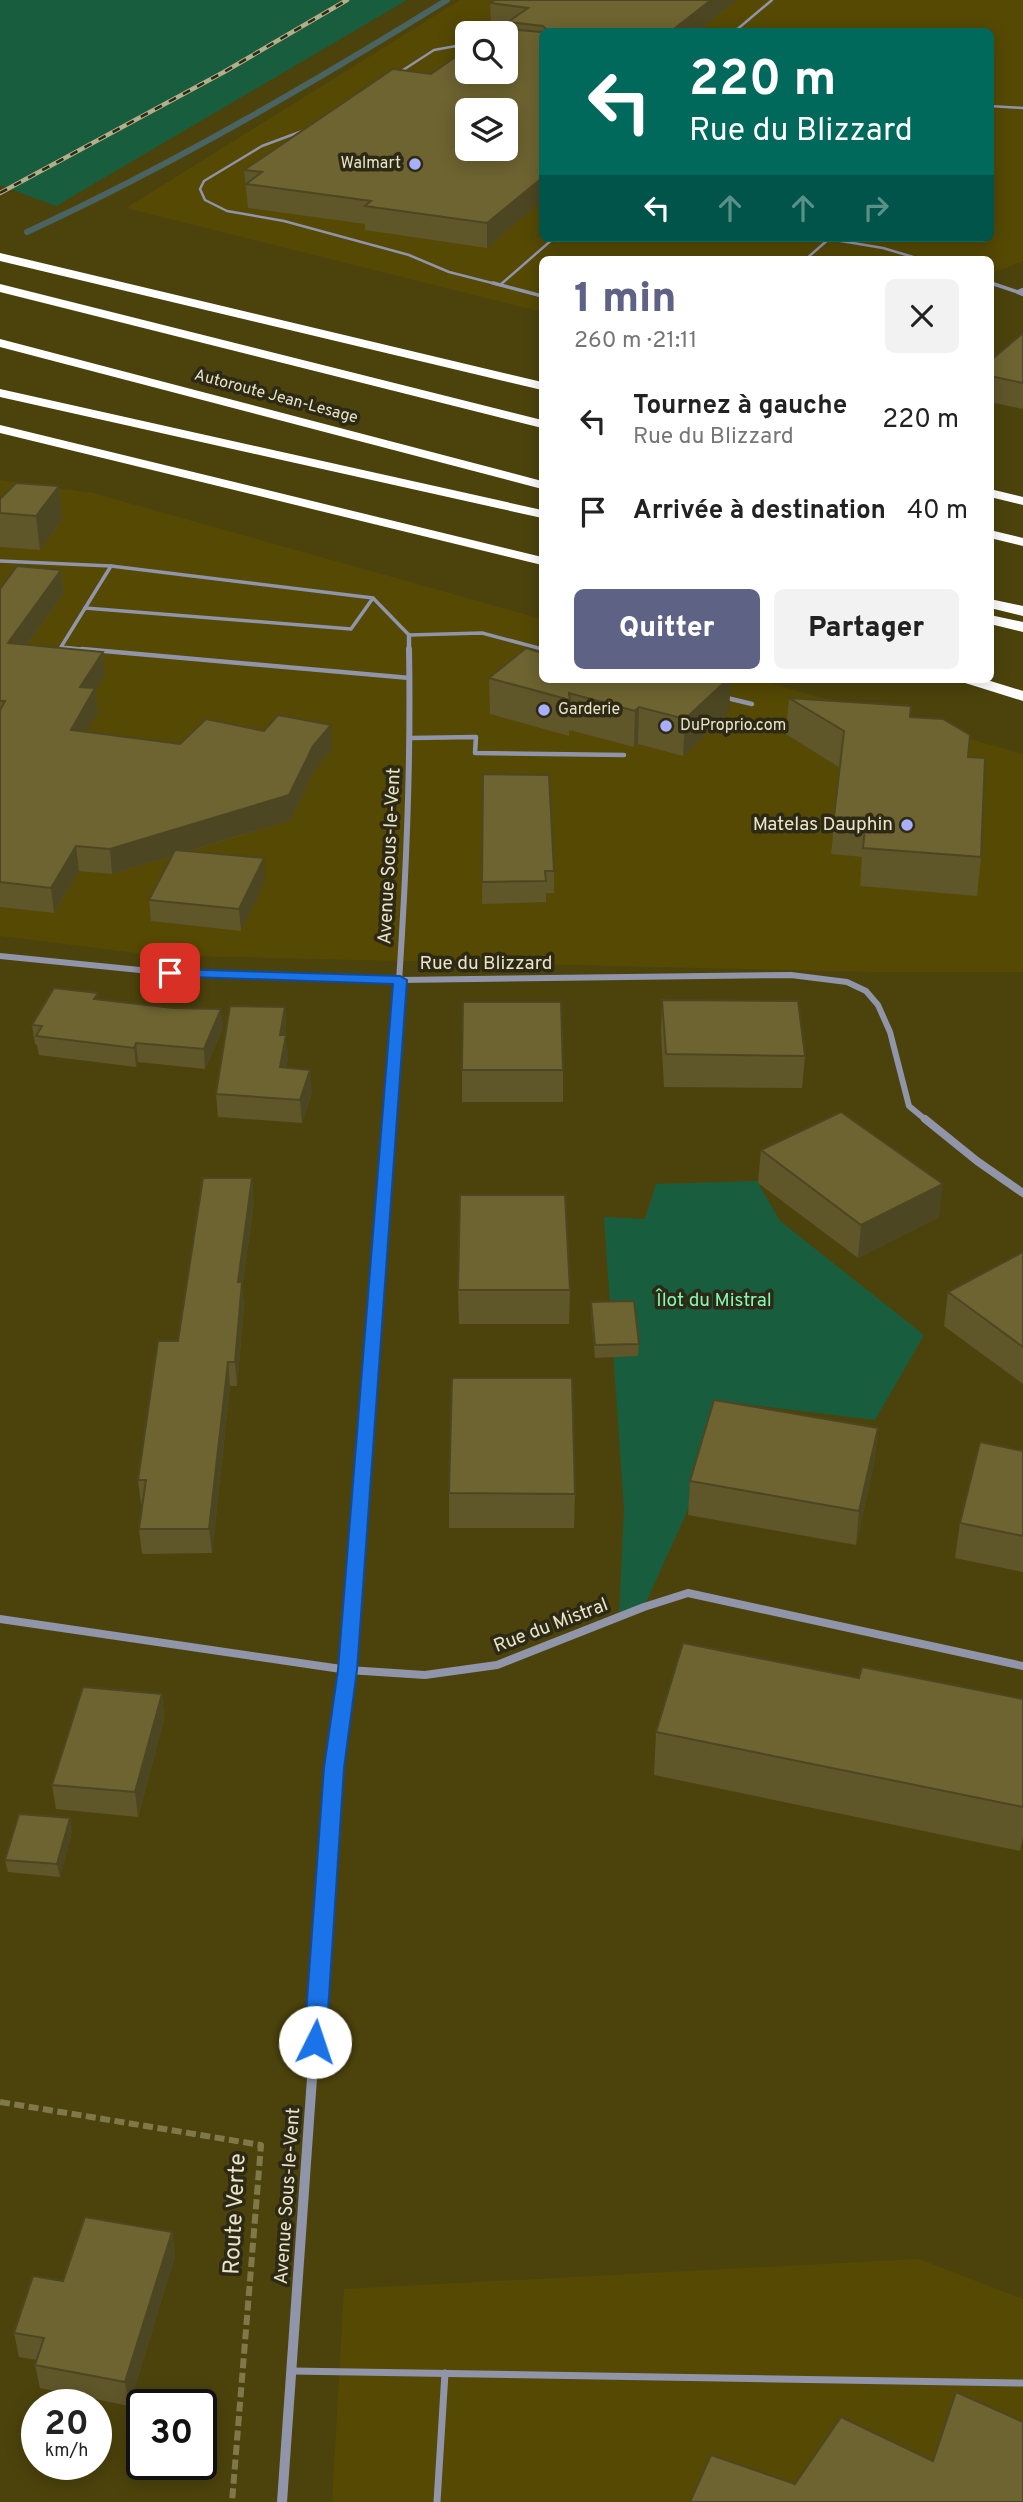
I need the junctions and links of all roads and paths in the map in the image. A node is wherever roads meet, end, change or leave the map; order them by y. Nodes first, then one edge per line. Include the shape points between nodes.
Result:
1 (772, 0) edge
2 (739, 28) edge
3 (455, 46) edge
4 (391, 79) edge
5 (994, 106) edge
6 (1023, 108) edge
7 (313, 127) edge
8 (549, 242) edge
9 (826, 242) edge
10 (848, 242) edge
11 (0, 254) edge
12 (810, 256) edge
13 (910, 256) edge
14 (994, 284) edge
15 (500, 285) junction
16 (0, 288) edge
17 (1021, 292) edge
18 (539, 295) edge
19 (0, 343) edge
20 (539, 385) edge
21 (0, 393) edge
22 (539, 423) edge
23 (0, 429) edge
24 (0, 435) edge
25 (136, 462) junction
26 (539, 484) edge
27 (994, 494) edge
28 (1023, 501) edge
29 (539, 513) edge
30 (994, 535) edge
31 (1023, 541) edge
32 (539, 560) edge
33 (0, 561) edge
34 (111, 566) junction
35 (373, 598) junction
36 (994, 604) edge
37 (85, 608) junction
38 (1023, 611) edge
39 (994, 620) edge
40 (1023, 627) edge
41 (409, 635) junction
42 (539, 648) edge
43 (994, 676) edge
44 (410, 678) junction
45 (981, 683) edge
46 (1023, 684) edge
47 (716, 695) edge
48 (1023, 696) edge
49 (752, 704) dead end
50 (411, 738) junction
51 (624, 755) dead end
52 (0, 956) edge
53 (400, 980) junction
54 (1023, 1192) edge
55 (0, 1619) edge
56 (1023, 1666) edge
57 (348, 1670) junction
58 (0, 2102) edge
59 (292, 2371) junction
60 (445, 2373) junction
61 (1023, 2383) edge
62 (232, 2502) edge
63 (282, 2502) edge
64 (437, 2502) edge

1 - 2 lane
3 - 4 lane via 434,50
5 - 6 lane
7 - 15 lane via 262,146 204,181 200,189 205,200 227,211 284,221 410,255 449,272
8 - 15 lane
9 - 12 lane
10 - 13 lane
11 - 20 highway
14 - 17 lane
15 - 18 lane
16 - 22 highway, Autoroute Jean-Lesage
19 - 26 highway, Autoroute Jean-Lesage
21 - 29 highway
23 - 25 highway
24 - 25 highway
25 - 32 highway
27 - 28 highway
30 - 31 highway
33 - 34 lane
34 - 35 lane
34 - 37 lane
35 - 37 lane via 351,629
35 - 41 lane
36 - 38 highway
37 - 44 lane via 61,648
39 - 40 highway
41 - 42 lane via 482,634
41 - 44 street, Avenue Sous-le-Vent
43 - 46 highway
44 - 50 street, Avenue Sous-le-Vent
45 - 48 highway
47 - 49 lane
50 - 51 lane via 477,737 475,753
50 - 53 street, Avenue Sous-le-Vent
52 - 53 street, Rue du Blizzard via 170,973
53 - 54 street, Rue du Blizzard via 791,975 847,982 866,991 878,1005 890,1032 909,1106
53 - 57 street, Avenue Sous-le-Vent
55 - 57 street, Rue du Mistral
56 - 57 street, Rue du Mistral via 688,1593 497,1665 425,1675
57 - 59 street, Avenue Sous-le-Vent via 334,1768
58 - 62 path, Route Verte via 261,2145
59 - 60 lane
59 - 63 street, Avenue Sous-le-Vent
60 - 61 lane
60 - 64 lane

